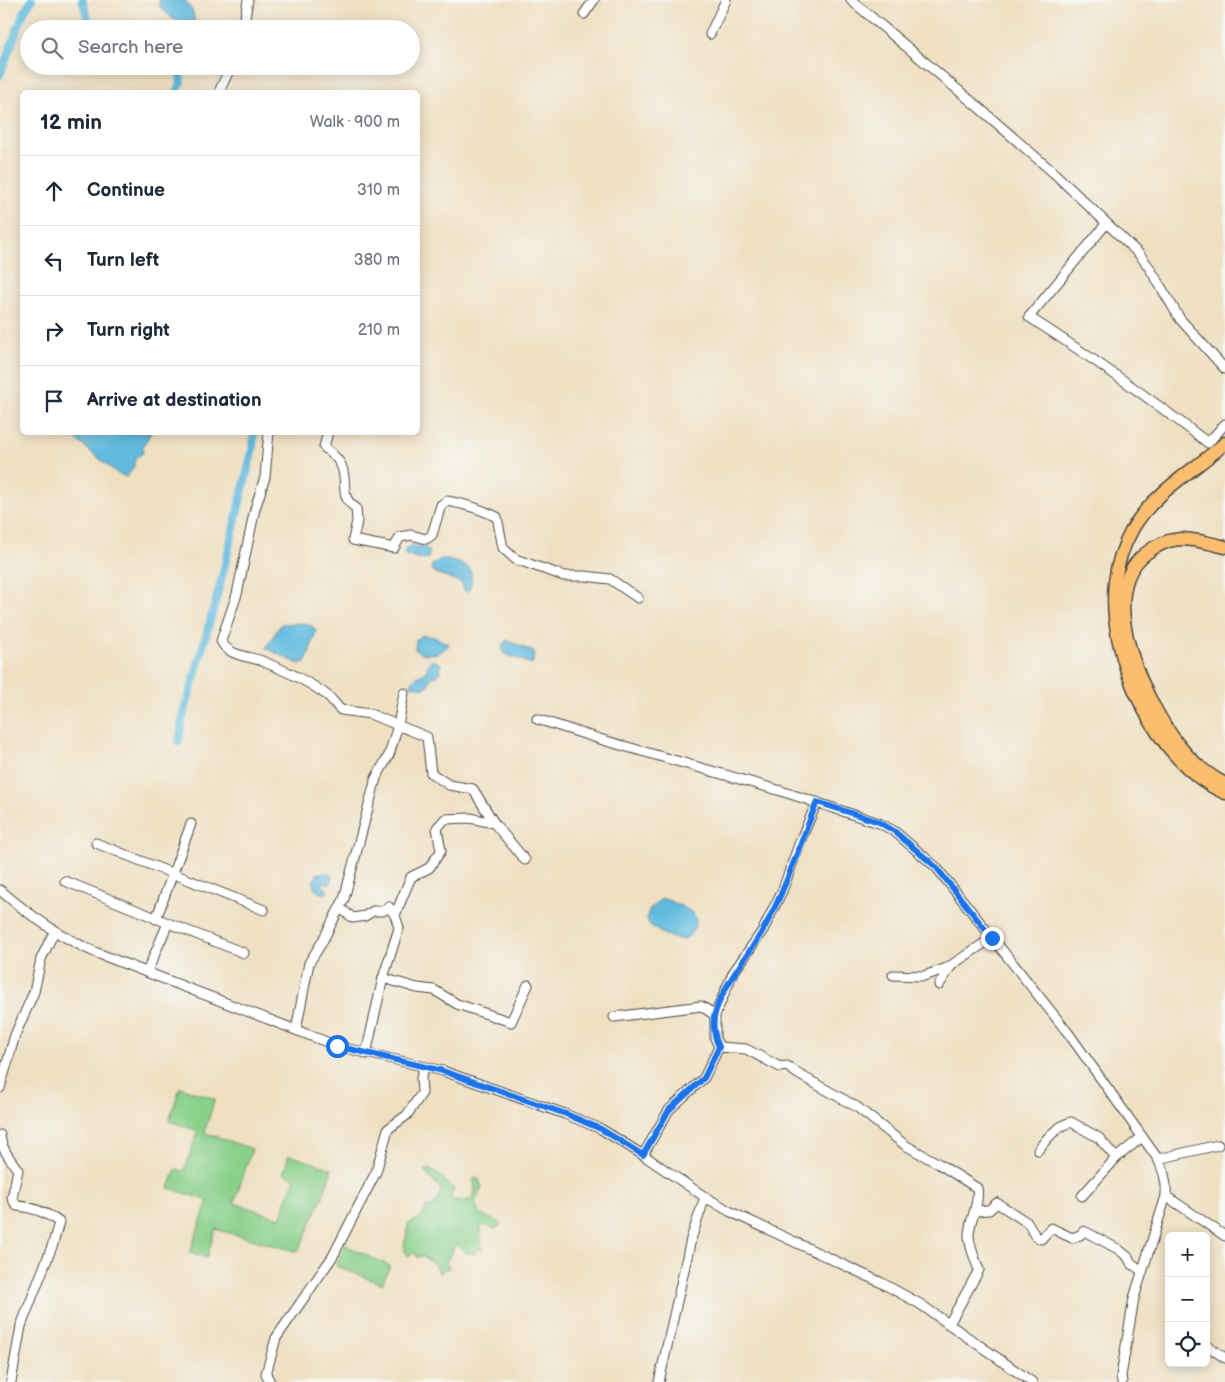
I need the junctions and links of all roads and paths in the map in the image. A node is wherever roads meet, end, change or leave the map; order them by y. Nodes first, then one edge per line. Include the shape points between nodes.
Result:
1 (248, 0) edge
2 (594, 0) edge
3 (726, 0) edge
4 (851, 0) edge
5 (584, 14) dead end
6 (245, 20) edge
7 (710, 34) dead end
8 (227, 75) edge
9 (220, 90) edge
10 (1106, 224) junction
11 (1225, 369) edge
12 (1225, 424) edge
13 (269, 435) edge
14 (327, 435) edge
15 (1225, 443) edge
16 (1225, 547) edge
17 (638, 598) dead end
18 (404, 693) dead end
19 (537, 719) dead end
20 (398, 726) junction
21 (1225, 784) edge
22 (1225, 793) edge
23 (817, 802) junction
24 (494, 823) junction
25 (191, 824) dead end
26 (96, 843) dead end
27 (524, 860) dead end
28 (173, 873) junction
29 (65, 881) dead end
30 (0, 890) edge
31 (340, 908) junction
32 (264, 910) dead end
33 (395, 915) junction
34 (156, 919) junction
35 (168, 924) junction
36 (55, 930) junction
37 (992, 938) junction
38 (244, 953) dead end
39 (953, 964) junction
40 (147, 972) junction
41 (893, 975) dead end
42 (383, 978) junction
43 (528, 985) dead end
44 (939, 985) dead end
45 (714, 1015) junction
46 (614, 1017) dead end
47 (296, 1030) junction
48 (719, 1047) junction
49 (366, 1054) junction
50 (424, 1066) junction
51 (0, 1088) edge
52 (0, 1135) edge
53 (1142, 1137) junction
54 (0, 1142) edge
55 (1218, 1145) dead end
56 (1038, 1150) dead end
57 (643, 1155) junction
58 (1116, 1158) junction
59 (1158, 1159) junction
60 (1082, 1196) dead end
61 (1166, 1196) junction
62 (705, 1197) junction
63 (975, 1211) junction
64 (1225, 1236) edge
65 (1142, 1271) junction
66 (949, 1324) junction
67 (1210, 1348) edge
68 (1225, 1358) edge
69 (11, 1379) edge
70 (20, 1382) edge
71 (270, 1382) edge
72 (659, 1382) edge
73 (1032, 1382) edge
74 (1122, 1382) edge

1 - 6 street
2 - 5 street
3 - 7 street
4 - 10 street via 1054,173
8 - 9 street
10 - 11 street via 1139,254 1180,319
10 - 12 street via 1029,317 1110,370 1208,443
13 - 20 street via 265,477 237,594 221,641 223,646 307,683 329,697 341,710 370,714
14 - 17 street via 324,447 342,465 345,496 348,503 356,508 354,540 394,548 400,537 411,535 426,539 432,536 441,505 447,500 497,517 503,548 516,559 564,576 610,579
15 - 22 highway via 1151,504 1121,554 1114,581 1119,647 1131,684 1146,714 1178,758
16 - 21 highway via 1181,539 1154,547 1132,569 1123,607 1132,653 1152,704 1182,749 1196,764
18 - 20 street
19 - 23 street
20 - 24 street via 427,737 430,773 449,785 473,789
20 - 31 street via 390,755 376,778
23 - 37 street via 879,822 894,831 936,867
23 - 45 street via 783,889 763,930 733,974
24 - 27 street
24 - 33 street via 470,818 445,819 437,828 441,851 429,868 411,877
25 - 28 street
26 - 28 street
28 - 32 street
28 - 34 street
29 - 34 street
30 - 36 street
31 - 33 street via 353,918 389,908
31 - 47 street via 309,963
33 - 42 street via 400,928
34 - 35 street
35 - 38 street
35 - 40 street
36 - 40 street via 78,945
36 - 51 street via 41,959 34,992 14,1035
37 - 39 street
37 - 53 street via 1069,1034
39 - 41 street via 924,976
39 - 44 street
40 - 47 street
42 - 43 street via 434,990 458,1004 511,1022
42 - 49 street
45 - 46 street via 701,1006
45 - 48 street via 715,1038
47 - 49 street
48 - 57 street via 704,1078 669,1110
48 - 63 street via 746,1049 780,1067 787,1066 857,1107 905,1146 977,1188
49 - 50 street
50 - 57 street via 584,1121
50 - 71 street via 422,1093 408,1115 388,1129 376,1172 333,1256 276,1338 266,1374
52 - 54 street
53 - 58 street
53 - 59 street
54 - 69 street via 18,1170 12,1198 17,1206 48,1214 59,1222 21,1326
55 - 59 street
56 - 58 street via 1050,1135 1071,1122 1099,1138
57 - 62 street
58 - 60 street
59 - 61 street via 1167,1184
61 - 64 street
61 - 65 street
62 - 66 street via 880,1282
62 - 72 street via 691,1239
63 - 65 street via 989,1210 997,1204 1028,1223 1040,1239 1051,1228 1072,1238 1084,1231 1118,1250
63 - 66 street via 969,1235 979,1270
65 - 74 street via 1134,1298
66 - 73 street
67 - 68 street
69 - 70 street

